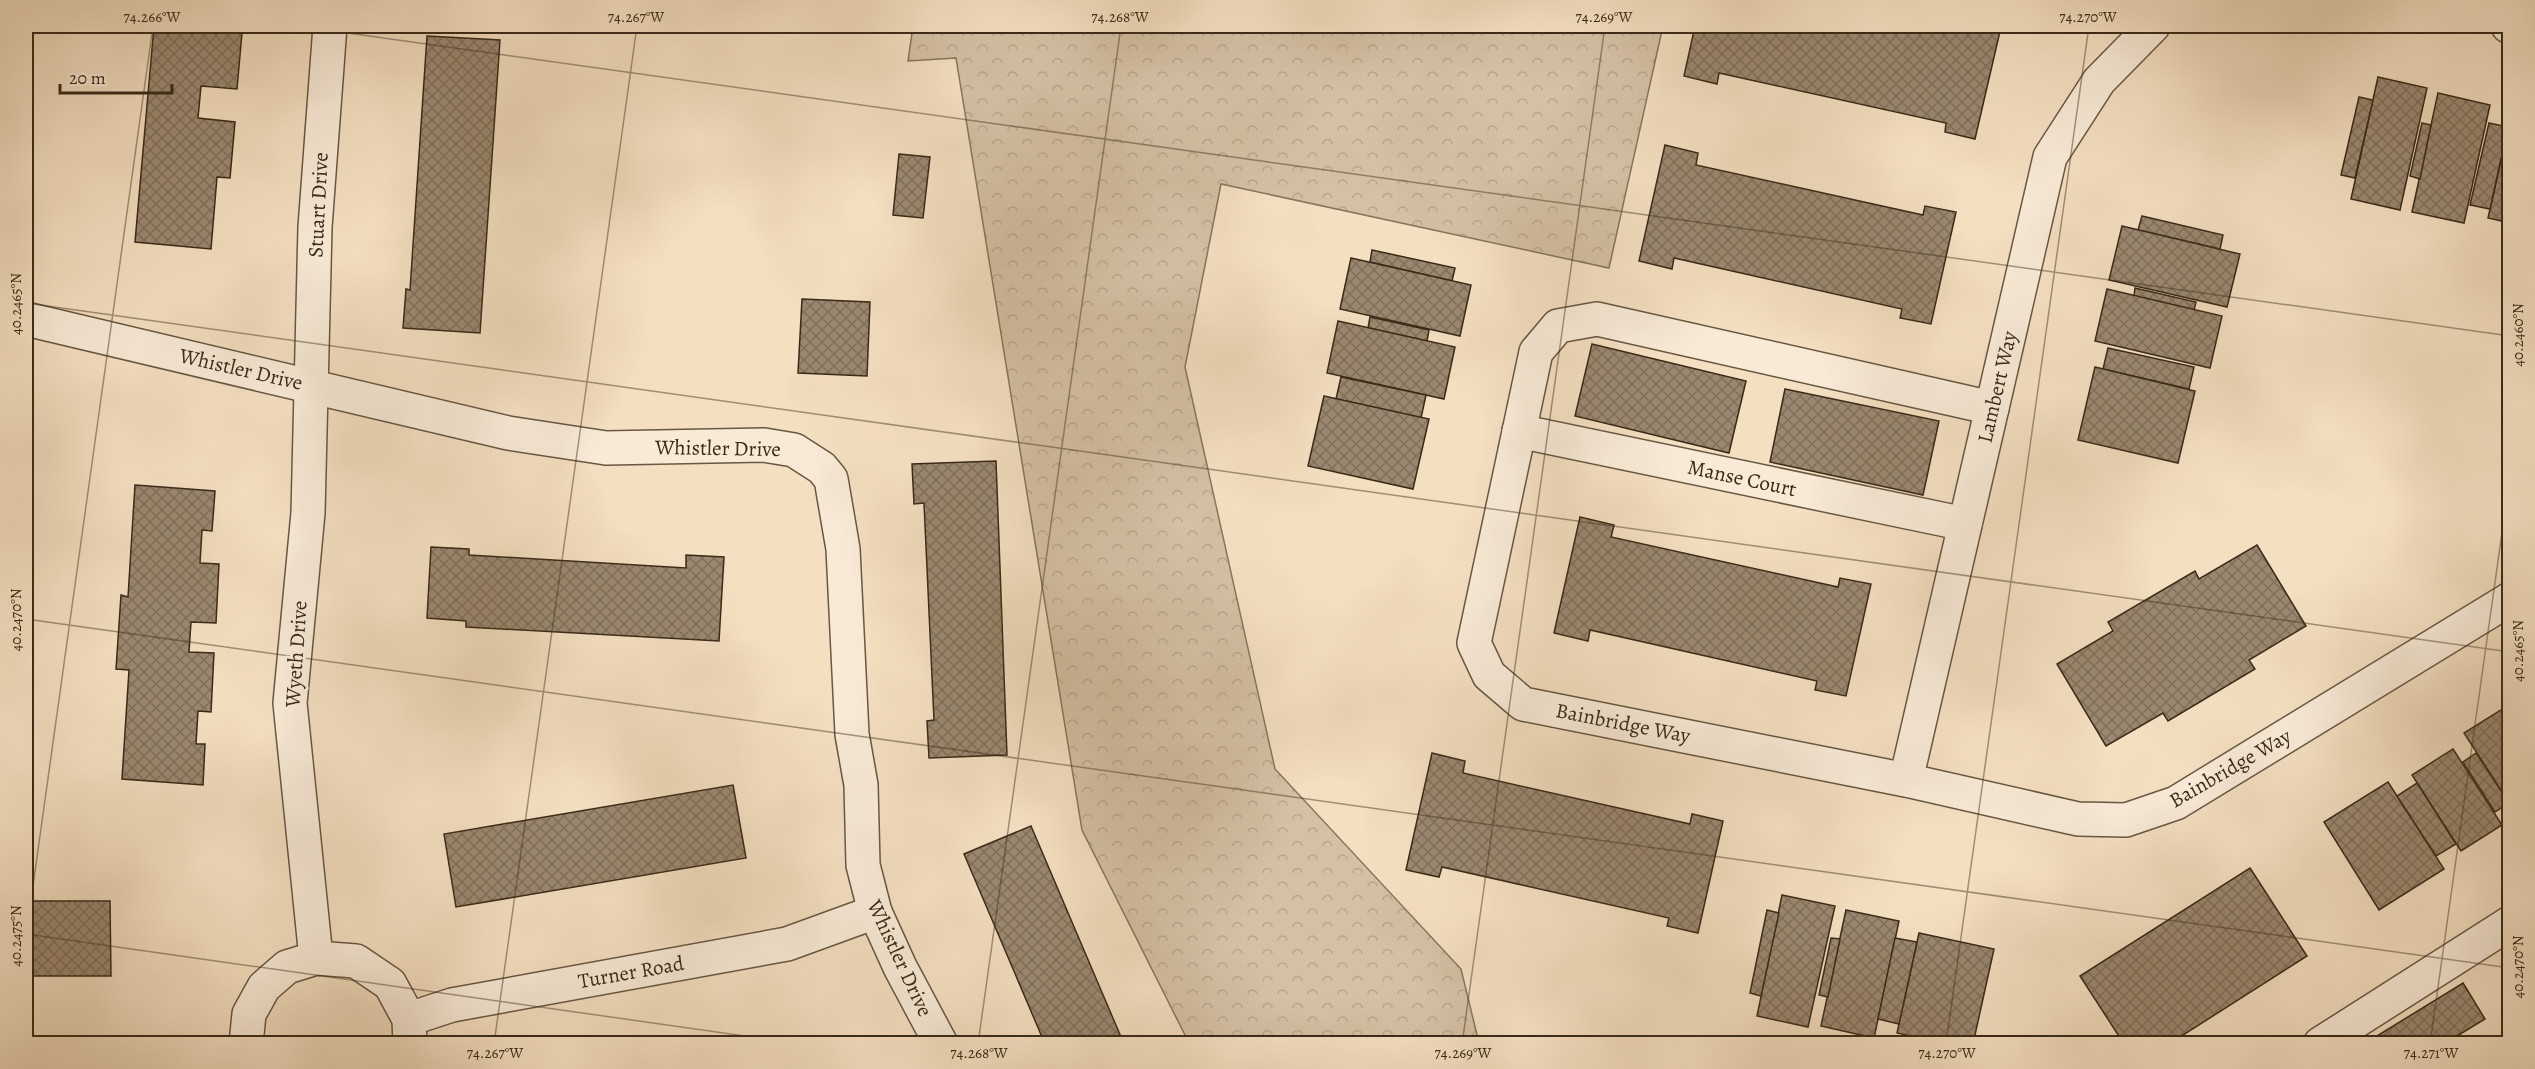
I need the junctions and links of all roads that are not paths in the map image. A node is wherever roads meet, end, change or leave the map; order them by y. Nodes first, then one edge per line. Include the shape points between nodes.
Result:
1 (330, 26) edge
2 (2153, 26) edge
3 (26, 320) edge
4 (311, 386) junction
5 (1992, 408) junction
6 (1519, 431) junction
7 (1965, 524) junction
8 (2510, 599) edge
9 (1906, 780) junction
10 (875, 912) junction
11 (2510, 924) edge
12 (316, 958) junction
13 (410, 1031) edge
14 (246, 1044) edge
15 (941, 1044) edge
16 (2320, 1044) edge

1 - 4 street, Stuart Drive via 315,227
2 - 5 street, Lambert Way via 2099,81 2050,158
3 - 4 street, Whistler Drive
4 - 10 street, Whistler Drive via 508,433 606,448 764,445 794,450 822,468 831,479 843,549 852,734 861,785 863,865
4 - 12 street, Wyeth Drive via 308,513 290,703
5 - 6 street, Bainbridge Way via 1597,319 1558,326 1536,352
5 - 7 street, Lambert Way
6 - 7 street, Manse Court
6 - 9 street, Bainbridge Way via 1474,643 1489,675 1523,704
7 - 9 street, Lambert Way
8 - 9 street, Bainbridge Way via 2176,803 2126,820 2079,819
10 - 13 street, Turner Road via 787,944 452,1005
10 - 15 street, Whistler Drive
11 - 16 street
12 - 13 street via 356,961 390,984
12 - 14 street via 287,968 264,987 249,1014

